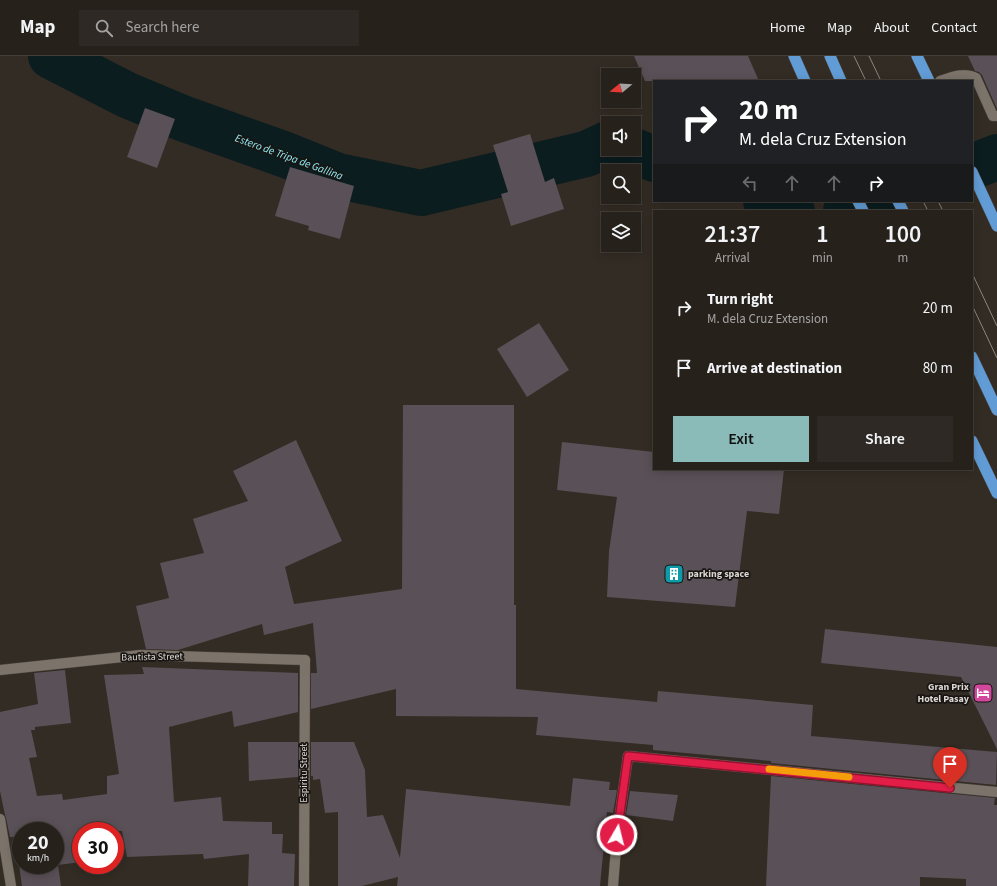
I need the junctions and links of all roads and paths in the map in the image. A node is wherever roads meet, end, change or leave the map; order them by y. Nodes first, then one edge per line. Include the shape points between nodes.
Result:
1 (794, 56) edge
2 (830, 56) edge
3 (917, 56) edge
4 (805, 80) edge
5 (841, 80) edge
6 (929, 80) edge
7 (943, 80) edge
8 (997, 116) edge
9 (973, 174) edge
10 (997, 226) edge
11 (973, 359) edge
12 (997, 410) edge
13 (973, 443) edge
14 (997, 493) edge
15 (305, 660) joint
16 (0, 670) edge
17 (997, 792) edge
18 (0, 819) edge
19 (11, 886) edge
20 (304, 886) edge
21 (613, 886) edge

1 - 4 highway
2 - 5 highway
3 - 6 highway
7 - 8 street via 956,76 976,78 993,116
9 - 10 highway
11 - 12 highway
13 - 14 highway
15 - 16 street, Bautista Street via 141,655
15 - 20 street, Espiritu Street
17 - 21 street via 628,756
18 - 19 street

